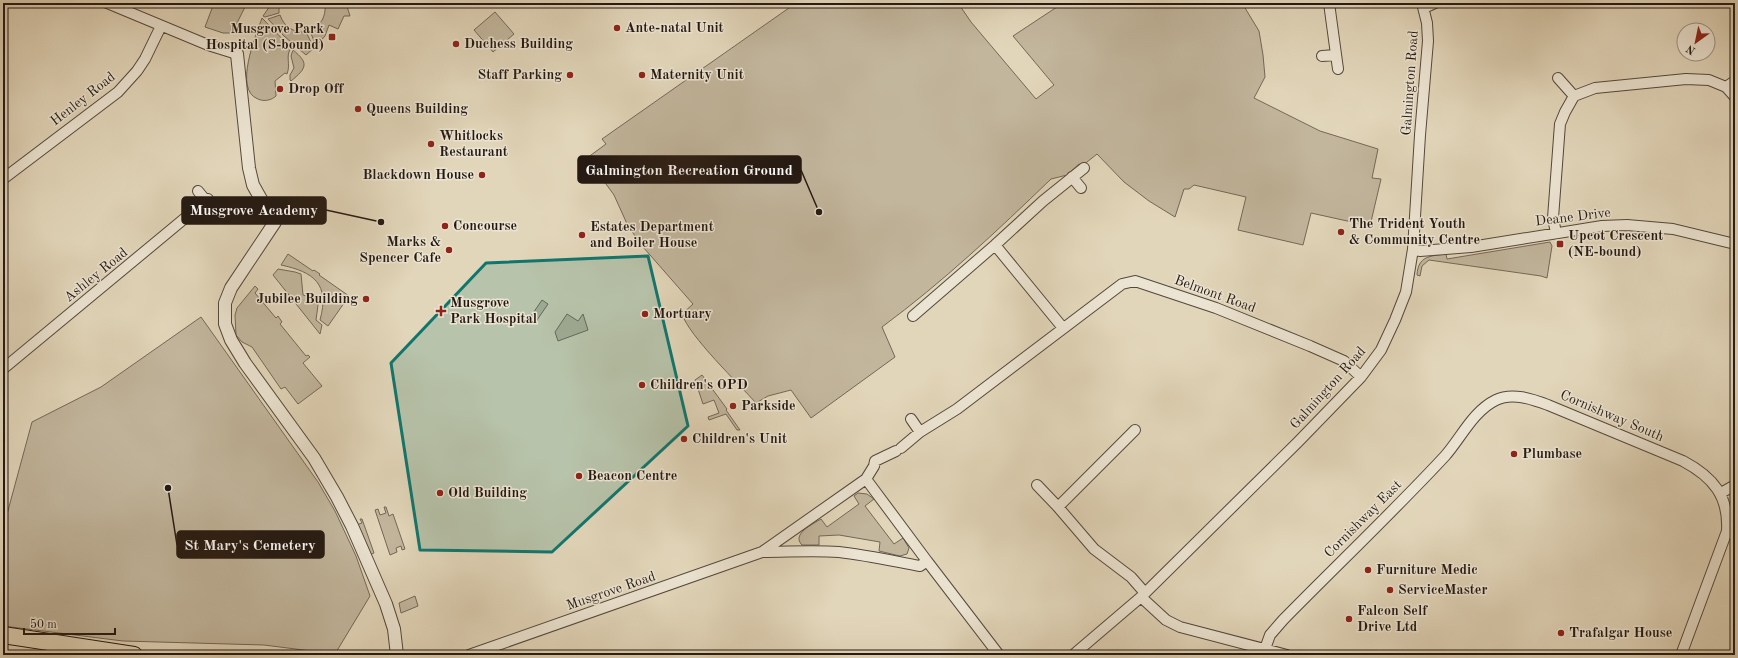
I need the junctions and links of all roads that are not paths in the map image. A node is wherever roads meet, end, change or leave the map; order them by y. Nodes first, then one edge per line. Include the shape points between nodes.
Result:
1 (106, 3) edge
2 (1329, 3) edge
3 (1435, 3) edge
4 (1423, 6) edge
5 (161, 26) junction
6 (237, 54) joint
7 (1336, 55) junction
8 (1322, 56) dead end
9 (1338, 69) dead end
10 (1558, 78) dead end
11 (1735, 80) edge
12 (1726, 87) junction
13 (1574, 96) junction
14 (1735, 98) edge
15 (1084, 168) dead end
16 (1072, 177) junction
17 (3, 179) edge
18 (1081, 188) dead end
19 (198, 191) dead end
20 (1556, 232) junction
21 (1735, 244) edge
22 (996, 245) junction
23 (1413, 249) junction
24 (913, 316) dead end
25 (1063, 328) junction
26 (3, 368) edge
27 (1361, 377) junction
28 (1482, 408) joint
29 (911, 419) dead end
30 (937, 423) joint
31 (1134, 430) dead end
32 (920, 432) junction
33 (866, 479) junction
34 (1037, 485) dead end
35 (1735, 485) edge
36 (1721, 493) junction
37 (1058, 507) junction
38 (762, 552) junction
39 (927, 561) junction
40 (1143, 595) junction
41 (3, 634) edge
42 (1265, 649) junction
43 (134, 655) edge
44 (397, 655) edge
45 (469, 655) edge
46 (999, 655) edge
47 (1073, 655) edge
48 (1287, 655) edge
49 (1682, 655) edge

1 - 5 street
2 - 7 street
3 - 4 street
4 - 23 street, Galmington Road via 1428,41
5 - 6 street
5 - 17 street, Henley Road via 145,59 118,92
6 - 44 street via 249,168 253,185 275,216 275,222 231,288 224,303 225,324 245,363 314,458 337,497 386,604 394,629
7 - 8 street
7 - 9 street
10 - 13 street
11 - 12 street
12 - 13 street via 1709,80 1686,79 1594,88
12 - 14 street
13 - 20 street via 1560,124 1554,218
15 - 16 street
16 - 18 street
16 - 22 street via 1043,200
19 - 26 street, Ashley Road via 208,202
20 - 21 street, Deane Drive via 1627,225 1673,229
20 - 23 street, Deane Drive via 1470,247 1420,251
22 - 24 street
22 - 25 street
23 - 27 street, Galmington Road via 1406,292 1396,320 1381,350
25 - 27 street, Belmont Road via 1122,284 1135,281 1216,308 1310,346 1344,361
25 - 30 street, Belmont Road
27 - 40 street, Galmington Road
28 - 36 street, Cornishway South via 1496,400 1511,396 1529,398 1683,461 1698,469
28 - 42 street, Cornishway East via 1446,455 1283,620 1270,635
29 - 32 street
30 - 32 street, Musgrove Road
31 - 37 street
32 - 33 street, Musgrove Road via 898,449 875,461
33 - 38 street, Musgrove Road
33 - 39 street
34 - 37 street
35 - 36 street
36 - 49 street via 1727,531
37 - 40 street via 1094,549 1131,577
38 - 39 street, Musgrove Road via 838,552 920,566
38 - 45 street, Musgrove Road
39 - 46 street
40 - 42 street via 1166,620 1180,627
40 - 47 street, Galmington Road
41 - 43 main road
42 - 48 street

